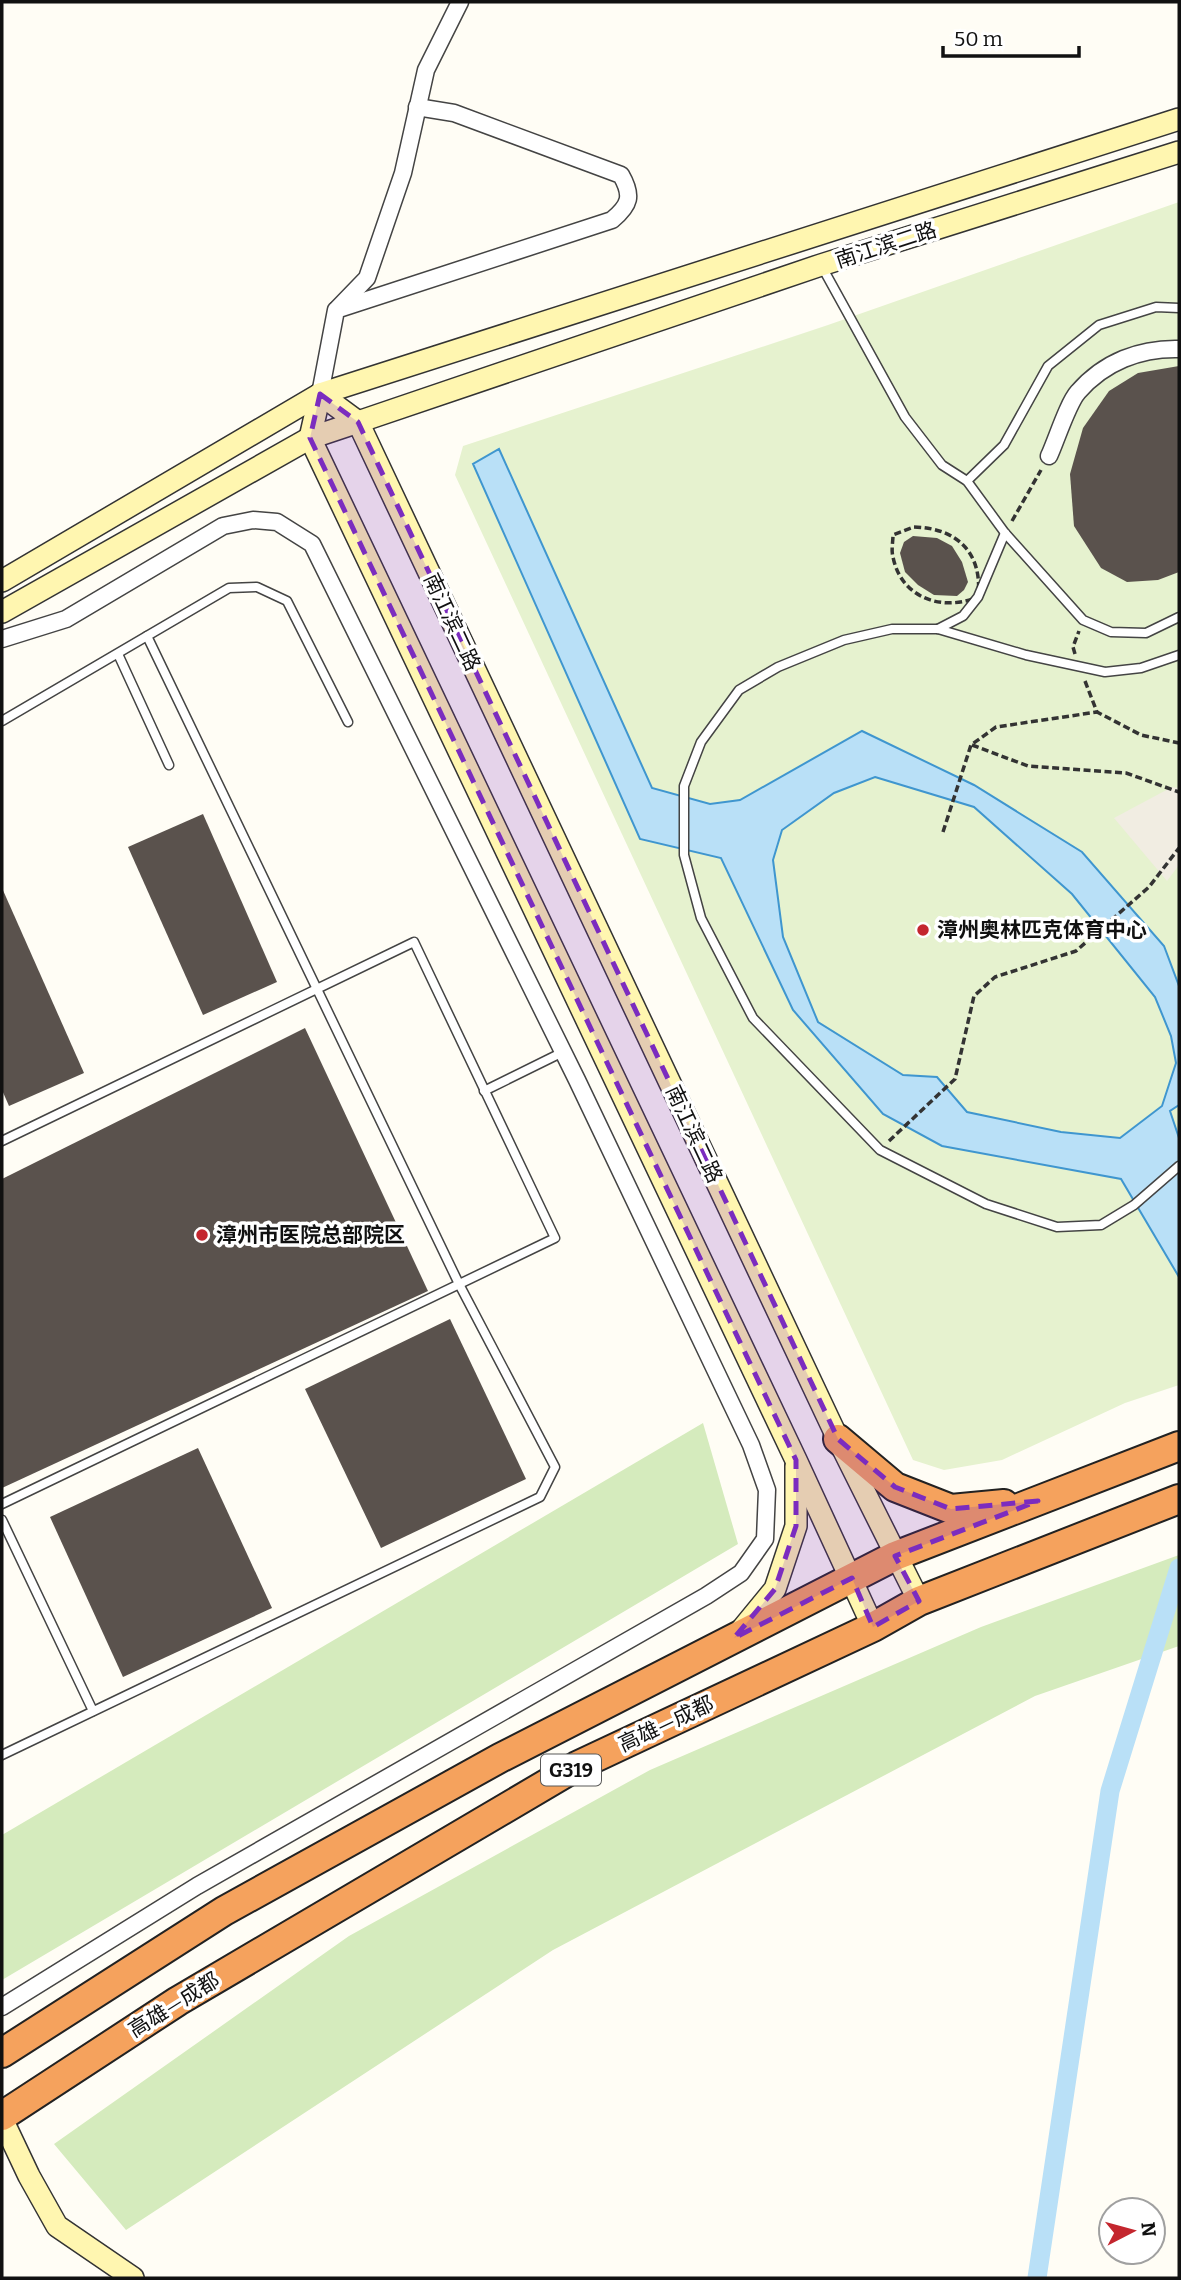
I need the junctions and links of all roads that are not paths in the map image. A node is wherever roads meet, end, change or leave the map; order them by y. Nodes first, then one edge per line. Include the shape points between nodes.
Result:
1 (460, 2) edge
2 (417, 107) junction
3 (1179, 119) edge
4 (1179, 152) edge
5 (821, 265) junction
6 (1179, 308) edge
7 (336, 310) junction
8 (1179, 349) edge
9 (320, 394) junction
10 (358, 422) junction
11 (310, 438) junction
12 (1049, 456) road end
13 (967, 481) junction
14 (1004, 533) junction
15 (2, 581) edge
16 (2, 612) edge
17 (1179, 617) edge
18 (937, 629) junction
19 (147, 636) junction
20 (2, 639) edge
21 (118, 654) junction
22 (1179, 655) edge
23 (2, 721) edge
24 (348, 723) dead end
25 (169, 765) dead end
26 (317, 989) junction
27 (563, 1052) junction
28 (484, 1091) junction
29 (2, 1141) edge
30 (1179, 1166) edge
31 (459, 1284) junction
32 (838, 1439) junction
33 (1179, 1446) edge
34 (796, 1460) junction
35 (1179, 1499) edge
36 (1038, 1501) junction
37 (2, 1504) edge
38 (2, 1520) edge
39 (895, 1556) junction
40 (852, 1578) junction
41 (919, 1601) junction
42 (873, 1627) junction
43 (734, 1639) junction
44 (93, 1711) junction
45 (2, 1755) edge
46 (2, 2007) edge
47 (6, 2047) edge
48 (2, 2117) edge
49 (132, 2278) edge

1 - 2 street via 426,70
2 - 7 street via 403,173 367,278
2 - 7 street via 454,113 621,175 629,189 626,208 612,220
3 - 9 street, 南江滨二路
4 - 5 street, 南江滨二路
5 - 10 street, 南江滨二路
5 - 13 lane via 905,417 942,465
6 - 13 lane via 1156,307 1099,325 1048,366 1004,445
7 - 9 street
8 - 12 street via 1155,349 1116,360 1076,393
9 - 10 street
9 - 11 street
9 - 15 street, 南江滨二路
10 - 11 street
10 - 32 street, 南江滨二路
11 - 16 street
11 - 34 street
13 - 14 lane
14 - 17 lane via 1083,620 1111,632 1146,633
14 - 18 lane via 978,597 963,615
18 - 22 lane via 1105,672 1141,668
18 - 30 lane via 892,629 844,640 778,667 739,690 701,742 684,786 684,855 701,918 753,1018 880,1150 986,1204 1057,1227 1101,1225 1134,1205
19 - 21 lane
19 - 24 lane via 229,588 257,587 287,601
19 - 26 lane
20 - 27 street via 66,619 223,526 253,520 277,522 312,544
21 - 23 lane
21 - 25 lane
26 - 28 lane via 414,942
26 - 29 lane
26 - 31 lane
27 - 28 lane
27 - 46 street via 751,1445 767,1490 765,1539 741,1573 706,1596 197,1885
28 - 31 lane via 555,1238
31 - 37 lane
31 - 44 lane via 555,1467 540,1497
32 - 36 highway via 895,1487 951,1510
32 - 39 street, 南江滨二路
33 - 36 highway, 高雄—成都 / G319
34 - 40 street
34 - 43 street via 796,1526 775,1589
35 - 41 highway, 高雄—成都 / G319
36 - 39 highway, 高雄—成都 / G319
38 - 44 lane
39 - 40 highway, 高雄—成都 / G319
39 - 41 street, 南江滨二路
40 - 42 street
40 - 43 highway, 高雄—成都 / G319
41 - 42 highway, 高雄—成都 / G319
42 - 48 highway, 高雄—成都 / G319 via 578,1766 178,2001
43 - 47 highway, 高雄—成都 / G319 via 500,1758 224,1911
44 - 45 lane
48 - 49 street via 57,2226

